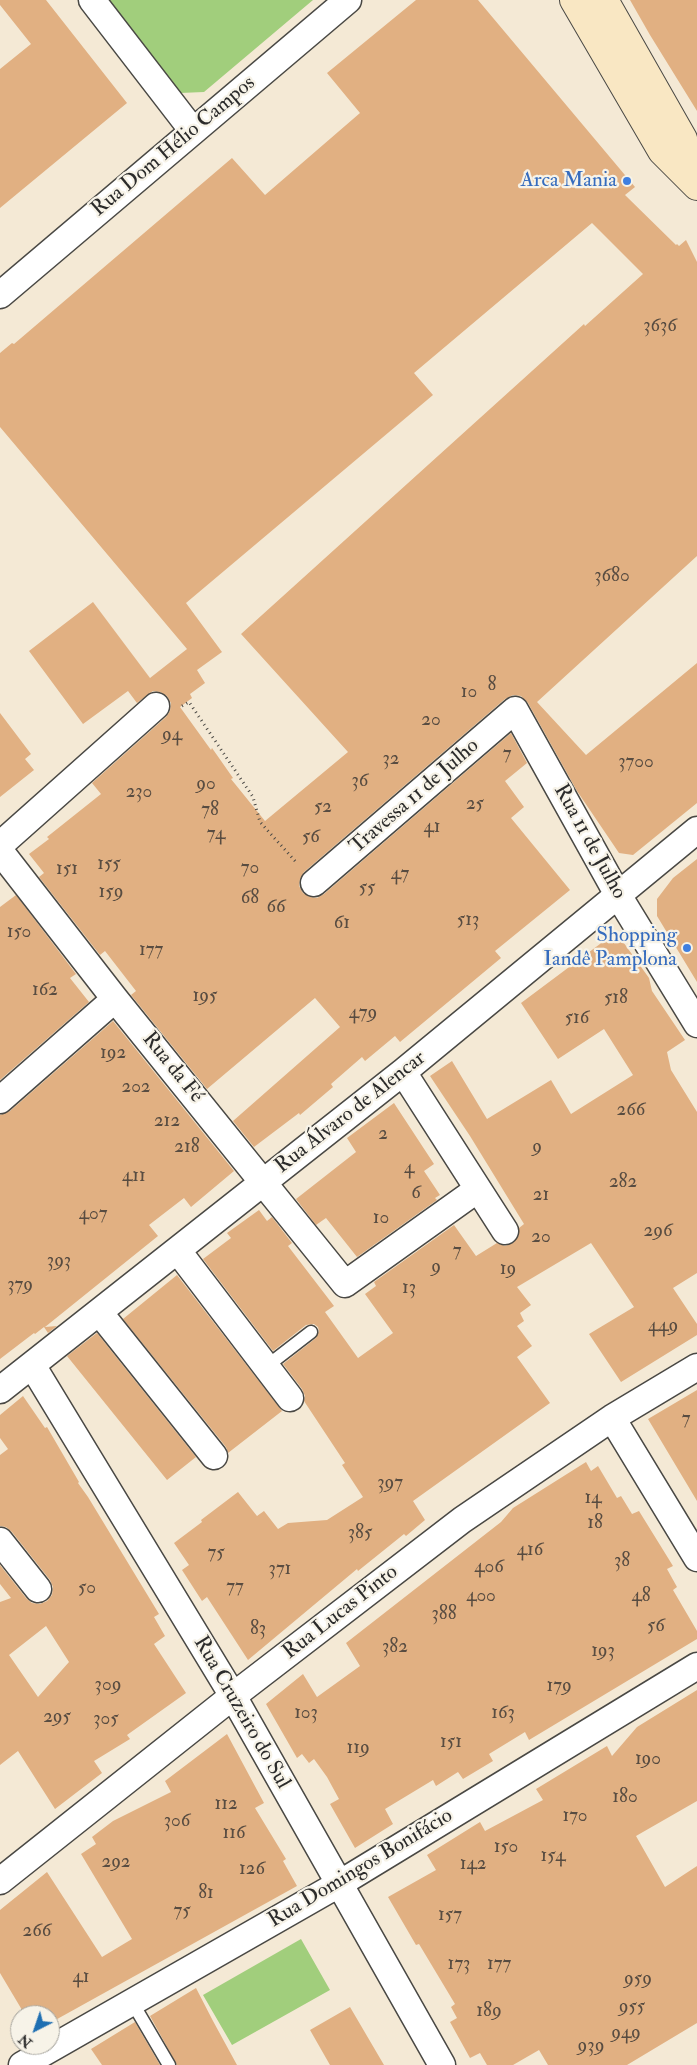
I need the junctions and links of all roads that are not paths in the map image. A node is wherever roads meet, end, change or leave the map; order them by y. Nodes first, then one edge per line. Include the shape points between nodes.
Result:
1 (92, 0) edge
2 (348, 0) edge
3 (574, 0) edge
4 (604, 0) edge
5 (193, 131) junction
6 (697, 186) edge
7 (0, 295) edge
8 (156, 706) road end
9 (515, 710) joint
10 (697, 830) edge
11 (0, 845) edge
12 (0, 851) edge
13 (314, 883) road end
14 (618, 895) junction
15 (116, 999) junction
16 (697, 1024) edge
17 (403, 1072) junction
18 (0, 1100) edge
19 (264, 1182) junction
20 (478, 1189) junction
21 (505, 1231) dead end
22 (178, 1251) junction
23 (99, 1312) junction
24 (312, 1332) dead end
25 (32, 1365) junction
26 (267, 1366) junction
27 (697, 1367) edge
28 (0, 1390) edge
29 (290, 1398) dead end
30 (612, 1418) junction
31 (214, 1456) dead end
32 (0, 1541) edge
33 (697, 1558) edge
34 (38, 1589) dead end
35 (697, 1666) edge
36 (233, 1696) junction
37 (0, 1881) edge
38 (339, 1884) junction
39 (132, 2002) junction
40 (22, 2065) edge
41 (169, 2065) edge
42 (442, 2065) edge

1 - 5 street
2 - 5 street, Rua Dom Hélio Campos
3 - 6 main road via 662,151
4 - 6 main road via 683,139
5 - 7 street, Rua Dom Hélio Campos
8 - 11 street
9 - 13 street, Travessa 11 de Julho
9 - 14 street, Rua 11 de Julho
10 - 14 street, Rua Álvaro de Alencar
12 - 15 street, Rua da Fé
14 - 16 street, Rua 11 de Julho
14 - 17 street, Rua Álvaro de Alencar
15 - 18 street
15 - 19 street, Rua da Fé
17 - 19 street, Rua Álvaro de Alencar
17 - 20 street
19 - 20 street, Rua da Fé via 345,1284
19 - 22 street, Rua Álvaro de Alencar
20 - 21 street
22 - 23 street, Rua Álvaro de Alencar
22 - 26 street
23 - 25 street, Rua Álvaro de Alencar
23 - 31 street
24 - 26 lane
25 - 28 street, Rua Álvaro de Alencar
25 - 36 street, Rua Cruzeiro do Sul
26 - 29 street
27 - 30 street, Rua Lucas Pinto
30 - 33 street
30 - 36 street, Rua Lucas Pinto via 462,1520
32 - 34 street
35 - 38 street, Rua Domingos Bonifácio
36 - 37 street, Rua Lucas Pinto
36 - 38 street, Rua Cruzeiro do Sul
38 - 39 street, Rua Domingos Bonifácio
38 - 42 street, Rua Cruzeiro do Sul
39 - 40 street, Rua Domingos Bonifácio
39 - 41 lane

